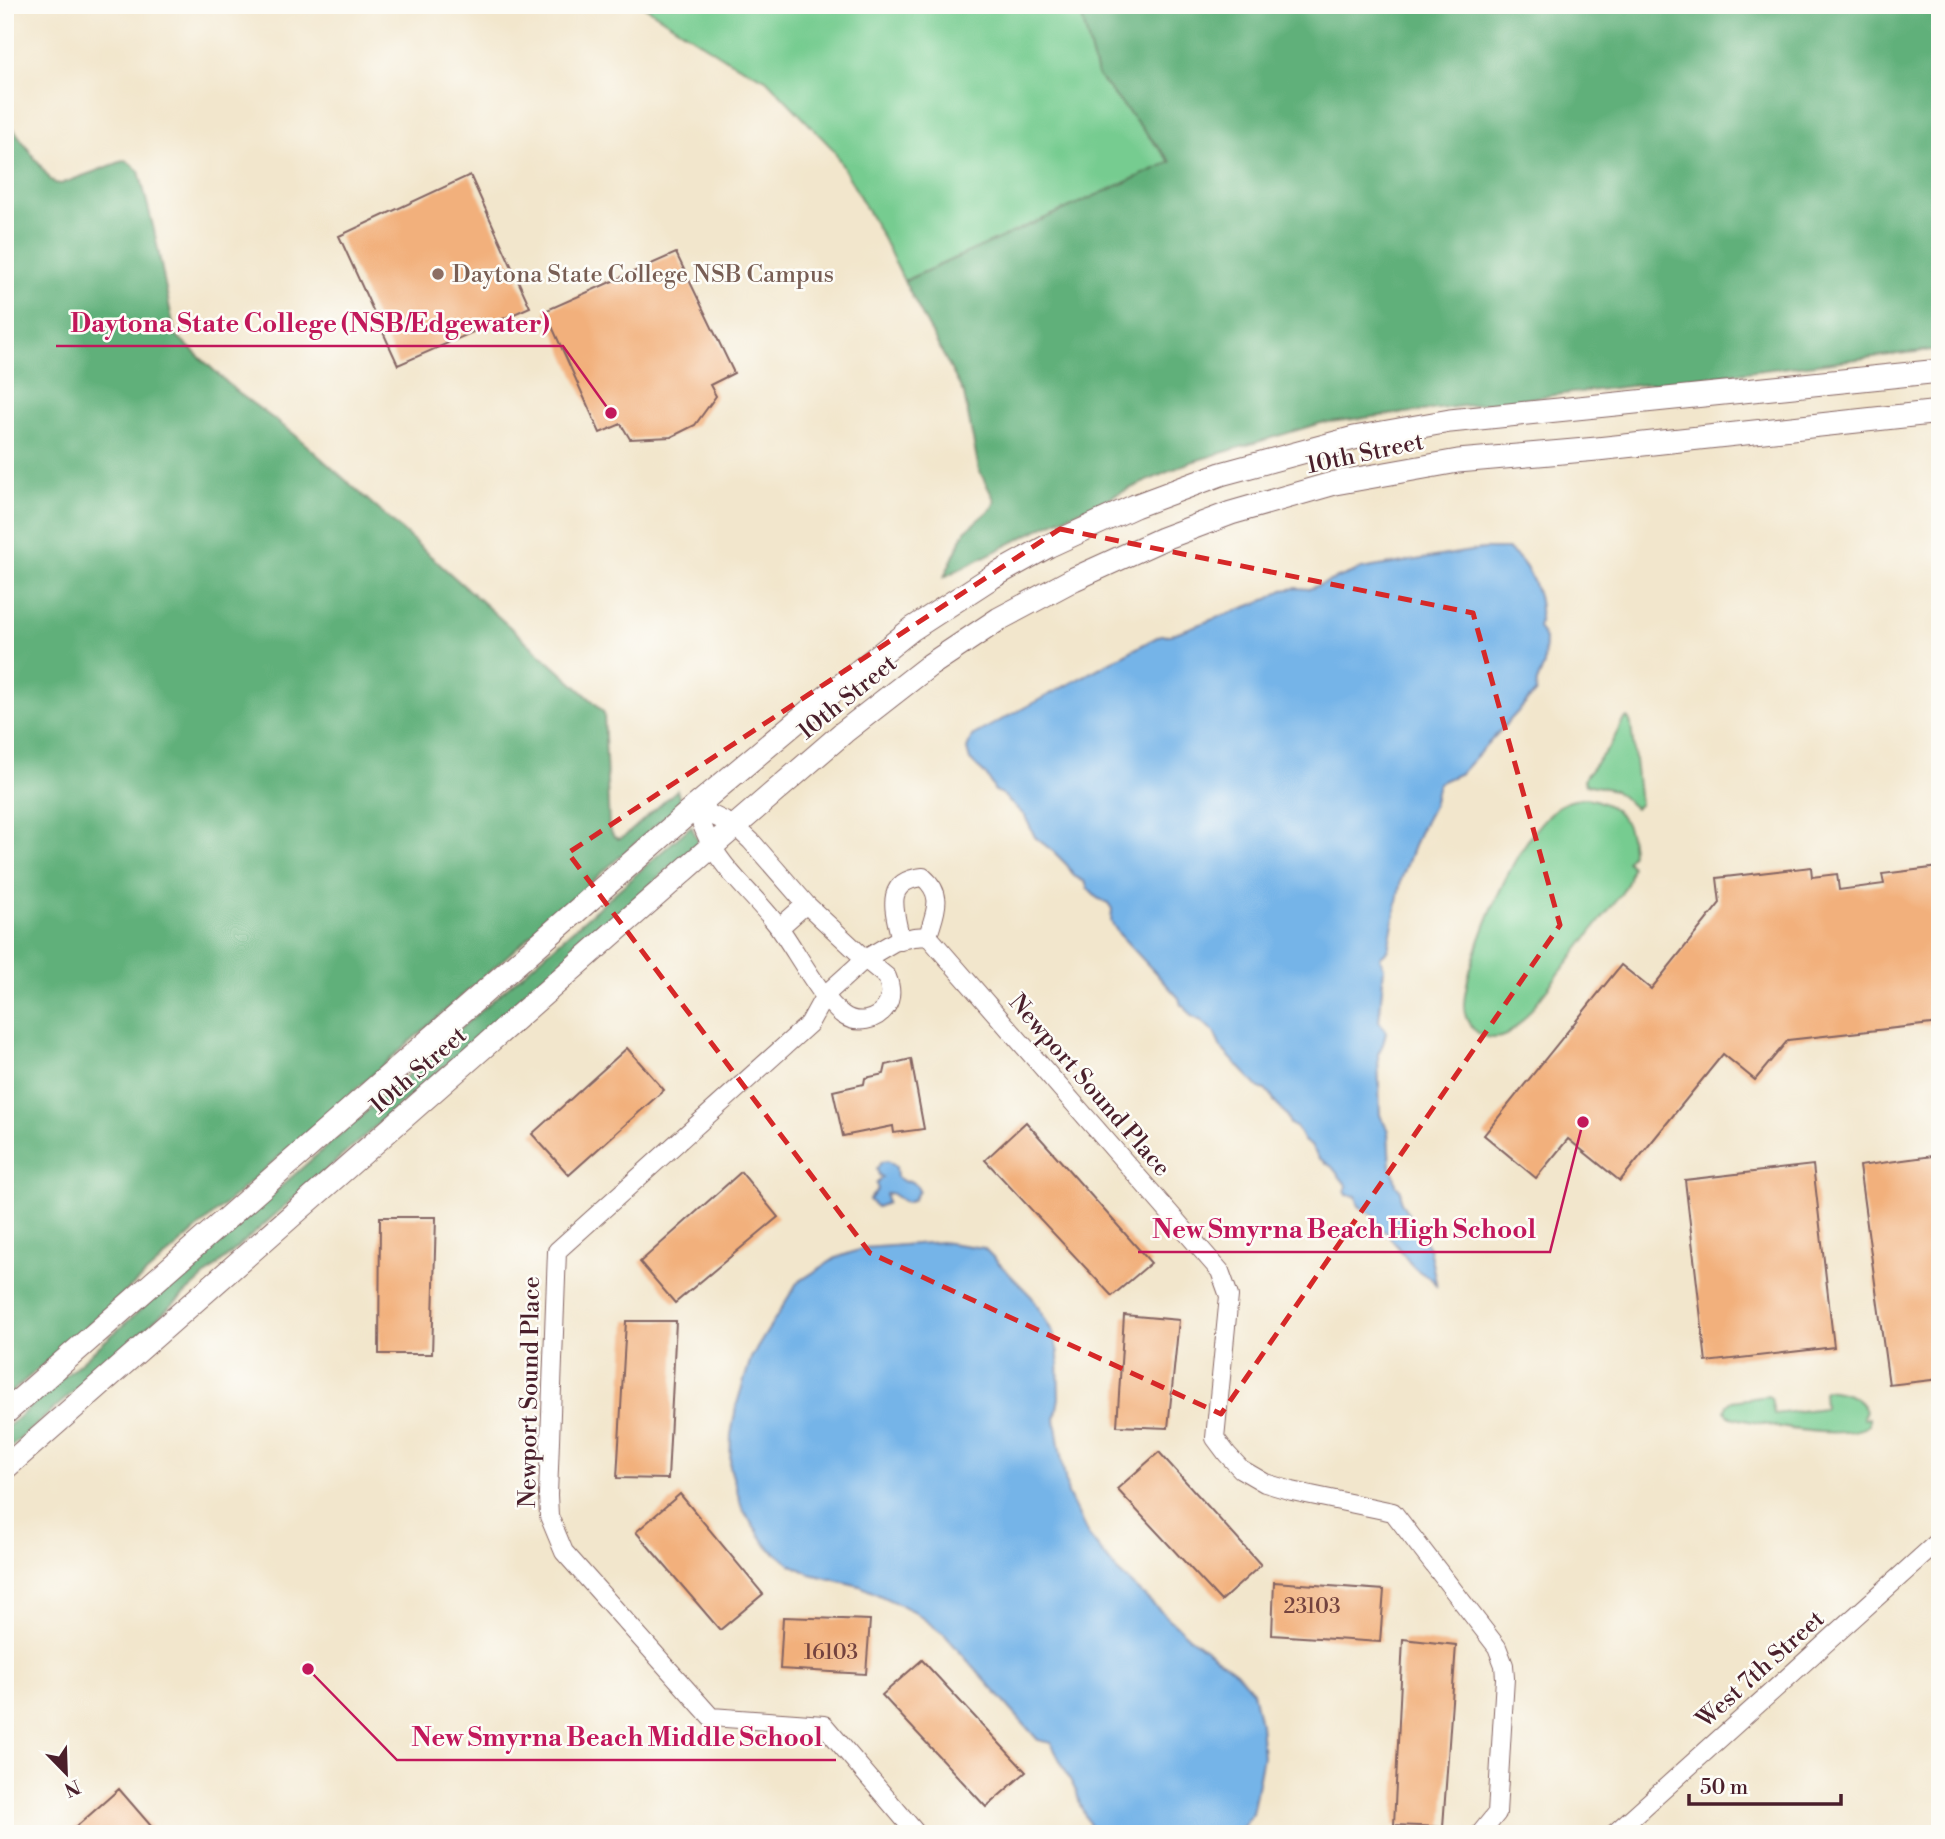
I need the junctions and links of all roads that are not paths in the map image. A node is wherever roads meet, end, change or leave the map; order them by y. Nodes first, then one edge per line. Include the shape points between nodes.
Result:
1 (1940, 371) edge
2 (1940, 412) edge
3 (695, 807) junction
4 (735, 826) junction
5 (712, 846) junction
6 (806, 904) junction
7 (779, 928) junction
8 (928, 936) junction
9 (901, 941) junction
10 (865, 959) junction
11 (825, 995) junction
12 (5, 1413) edge
13 (5, 1468) edge
14 (1940, 1540) edge
15 (917, 1834) edge
16 (1480, 1834) edge
17 (1614, 1834) edge

1 - 3 street, 10th Street via 1450,421 1354,438 1221,474 1135,506 992,577 912,629
2 - 4 street, 10th Street via 1458,461 1335,483 1231,513 1074,579 999,619 930,664
3 - 4 street
3 - 5 street
3 - 12 street, 10th Street
4 - 5 street, 10th Street
4 - 6 street
5 - 7 street
5 - 13 street, 10th Street
6 - 7 street
6 - 10 street
7 - 11 street
8 - 9 street, Newport Sound Place
8 - 9 street via 937,904 933,886 923,877 907,879 897,889 893,903
8 - 16 street, Newport Sound Place via 1220,1271 1229,1296 1215,1438 1227,1454 1265,1483 1393,1512 1497,1647 1504,1665 1497,1813
9 - 10 street, Newport Sound Place
10 - 11 street, Newport Sound Place
10 - 11 street via 890,983 889,1001 880,1013 854,1020
11 - 15 street, Newport Sound Place via 809,1024 557,1251 549,1516 565,1552 711,1717 824,1725
14 - 17 street, West 7th Street

